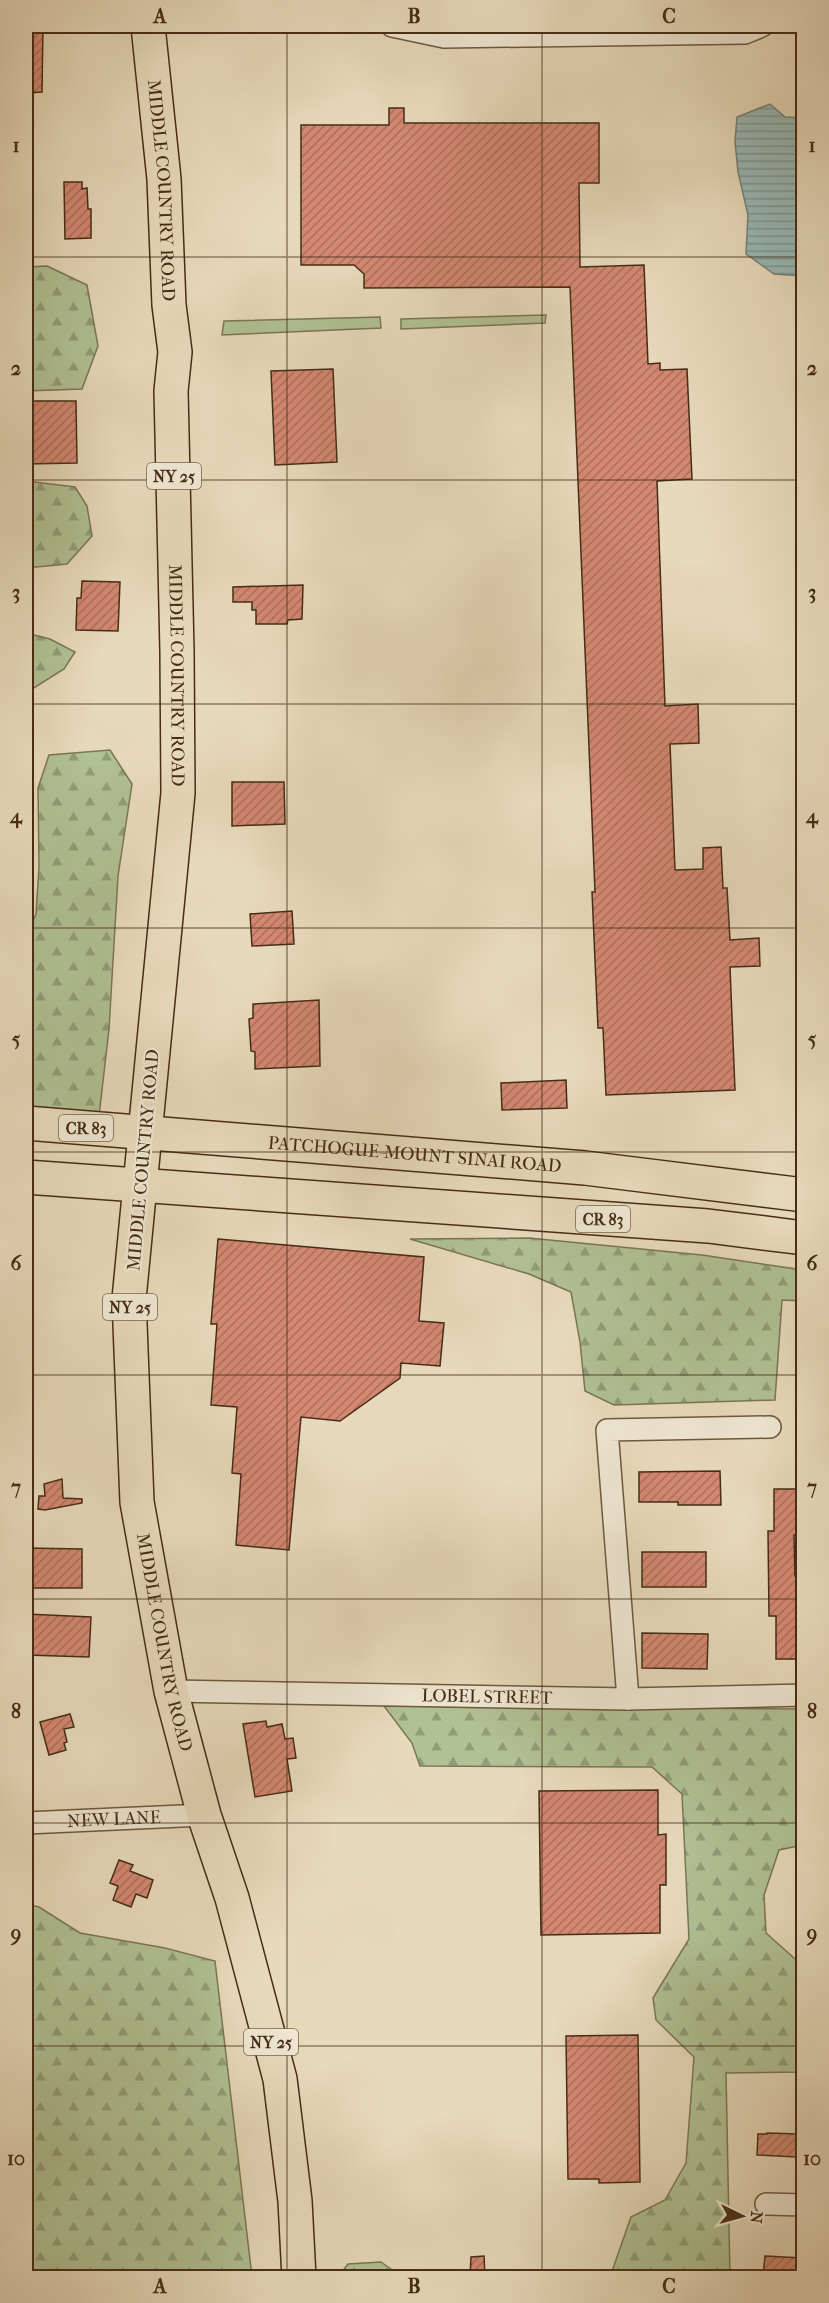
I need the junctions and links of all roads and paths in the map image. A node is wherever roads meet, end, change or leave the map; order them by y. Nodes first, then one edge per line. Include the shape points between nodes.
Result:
1 (148, 26) edge
2 (392, 26) edge
3 (762, 26) edge
4 (26, 1123) edge
5 (146, 1132) junction
6 (26, 1178) edge
7 (141, 1186) junction
8 (804, 1195) edge
9 (804, 1238) edge
10 (770, 1427) dead end
11 (171, 1691) junction
12 (804, 1695) edge
13 (628, 1699) junction
14 (204, 1815) junction
15 (26, 1823) edge
16 (766, 2204) dead end
17 (804, 2205) edge
18 (299, 2277) edge

1 - 5 main road, MIDDLE COUNTRY ROAD / NY 25 via 164,179 169,305 175,352 171,391 178,793
2 - 3 street via 456,37 745,33
4 - 5 main road, PATCHOGUE-MOUNT SINAI ROAD / CR 83
5 - 7 main road, MIDDLE COUNTRY ROAD / NY 25
5 - 8 main road, PATCHOGUE-MOUNT SINAI ROAD / CR 83 via 585,1168
6 - 7 main road, CR 83
7 - 9 main road, CR 83 via 708,1226
7 - 11 main road, MIDDLE COUNTRY ROAD / NY 25 via 129,1299 137,1502
10 - 13 street via 607,1430
11 - 13 street, LOBEL STREET
11 - 14 main road, MIDDLE COUNTRY ROAD / NY 25
12 - 13 street, LOBEL STREET
14 - 15 street, NEW LANE
14 - 18 main road, MIDDLE COUNTRY ROAD / NY 25 via 232,1898 280,2079 295,2201
16 - 17 street

